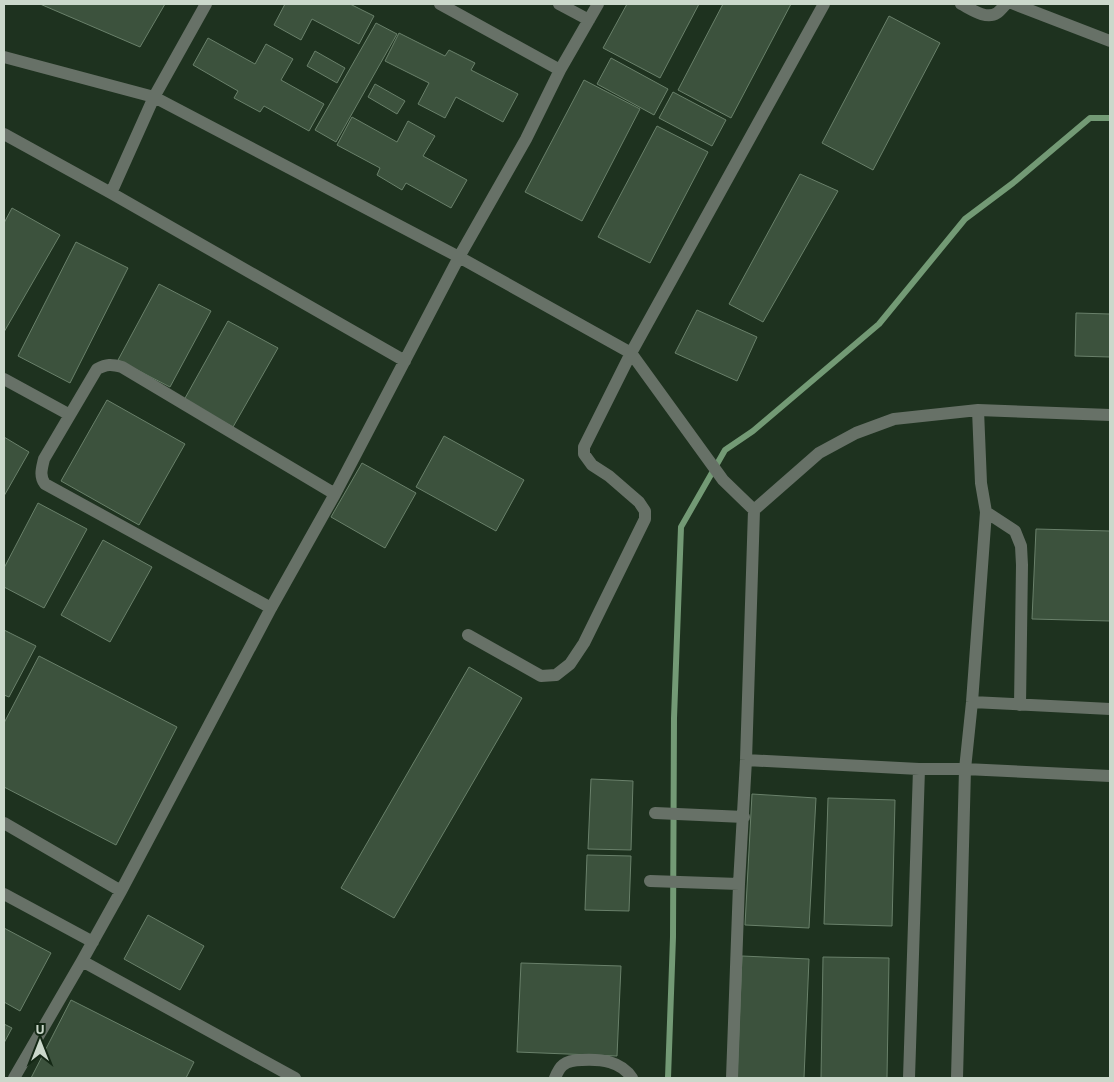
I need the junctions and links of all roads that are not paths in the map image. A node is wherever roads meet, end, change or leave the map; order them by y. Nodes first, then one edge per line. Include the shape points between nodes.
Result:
1 (206, 4) edge
2 (440, 4) edge
3 (559, 4) edge
4 (598, 4) edge
5 (824, 4) edge
6 (961, 4) edge
7 (1006, 4) edge
8 (1014, 4) edge
9 (589, 20) junction
10 (1110, 41) edge
11 (4, 57) edge
12 (560, 70) junction
13 (154, 97) junction
14 (4, 134) edge
15 (111, 193) junction
16 (459, 257) junction
17 (631, 353) junction
18 (405, 361) junction
19 (4, 379) edge
20 (978, 410) junction
21 (70, 415) junction
22 (1110, 415) edge
23 (335, 494) junction
24 (754, 510) junction
25 (986, 512) junction
26 (271, 608) junction
27 (468, 635) dead end
28 (972, 702) junction
29 (1020, 705) junction
30 (1110, 709) edge
31 (746, 760) junction
32 (919, 769) junction
33 (965, 769) junction
34 (1110, 776) edge
35 (655, 813) dead end
36 (744, 817) junction
37 (4, 823) edge
38 (650, 881) dead end
39 (739, 884) junction
40 (121, 892) junction
41 (4, 894) edge
42 (93, 942) junction
43 (82, 961) junction
44 (14, 1078) edge
45 (295, 1078) edge
46 (555, 1078) edge
47 (632, 1078) edge
48 (732, 1078) edge
49 (909, 1078) edge
50 (957, 1078) edge

1 - 13 lane
2 - 12 lane
3 - 9 lane
4 - 9 lane
5 - 17 lane
6 - 7 lane via 990,15 996,14
8 - 10 lane
9 - 12 lane
11 - 13 lane
12 - 16 lane via 526,139
13 - 15 lane
13 - 16 lane
14 - 15 lane
15 - 18 lane
16 - 17 lane
16 - 18 lane
17 - 24 lane via 723,480
17 - 27 lane via 584,447 584,454 639,502 645,518 584,643 570,664 556,674 541,676
18 - 23 lane
19 - 21 lane
20 - 22 lane
20 - 24 lane via 894,419 856,433 820,453
20 - 25 lane via 981,483
21 - 23 lane via 97,369 106,365 122,367
21 - 26 lane via 44,459 41,472 45,484
23 - 26 lane
24 - 31 lane
25 - 28 lane
25 - 29 lane via 1015,531 1021,546
26 - 40 lane
28 - 29 lane
28 - 33 lane
29 - 30 lane
31 - 32 lane
31 - 36 lane
32 - 33 lane
32 - 49 lane
33 - 34 lane
33 - 50 lane
35 - 36 lane
36 - 39 lane
37 - 40 lane
38 - 39 lane
39 - 48 lane
40 - 42 lane
41 - 42 lane
42 - 43 lane
43 - 44 lane
43 - 45 lane
46 - 47 lane via 567,1062 592,1059 615,1064

